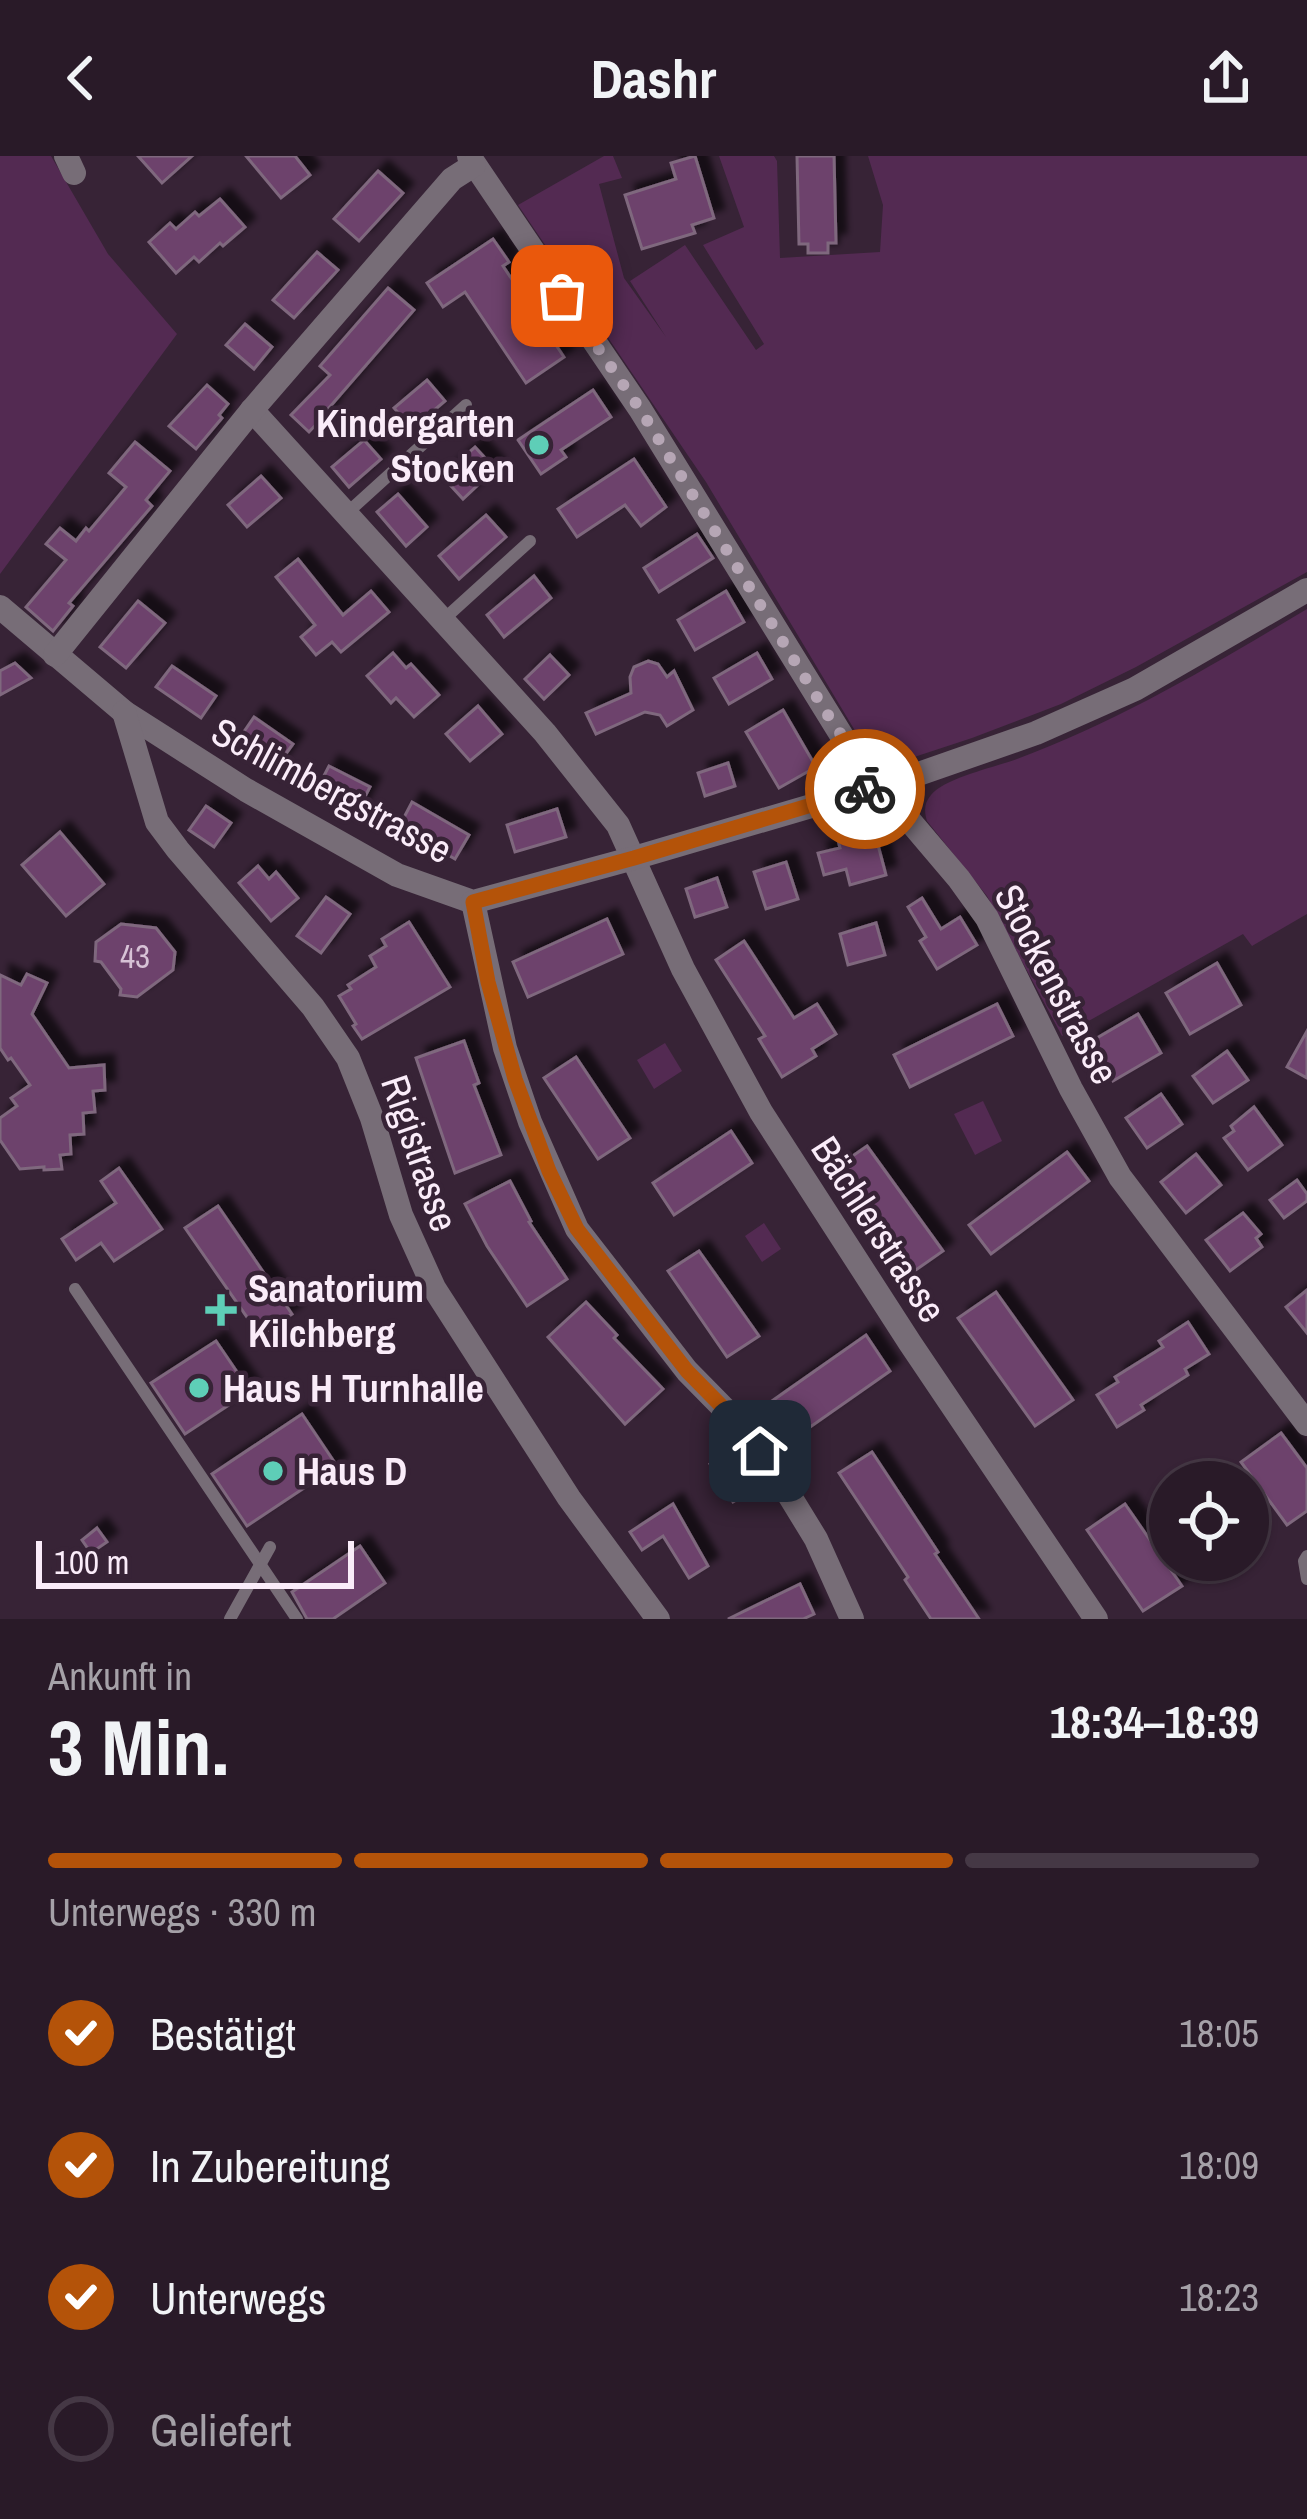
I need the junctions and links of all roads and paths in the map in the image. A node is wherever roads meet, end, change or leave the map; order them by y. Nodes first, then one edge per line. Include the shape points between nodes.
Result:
1 (471, 161) edge
2 (466, 405) dead end
3 (252, 410) junction
4 (346, 514) junction
5 (530, 541) dead end
6 (1307, 590) edge
7 (0, 607) edge
8 (443, 620) junction
9 (55, 655) junction
10 (124, 712) junction
11 (878, 785) junction
12 (634, 858) junction
13 (473, 902) junction
14 (75, 1288) dead end
15 (1307, 1424) edge
16 (270, 1547) dead end
17 (1307, 1556) edge
18 (262, 1562) junction
19 (1307, 1579) edge
20 (230, 1619) edge
21 (297, 1619) edge
22 (658, 1619) edge
23 (852, 1619) edge
24 (1096, 1619) edge

1 - 3 street
1 - 11 street, Stockenstrasse via 640,409
2 - 4 lane
3 - 4 street, Bächlerstrasse
3 - 9 street
4 - 8 street, Bächlerstrasse
5 - 8 lane
6 - 11 street, Schlimbergstrasse via 1115,698
7 - 9 street, Schlimbergstrasse
8 - 12 street, Bächlerstrasse via 545,733 618,825
9 - 10 street, Schlimbergstrasse
10 - 13 street, Schlimbergstrasse via 397,875
10 - 22 street, Rigistrasse via 157,822 348,1058 434,1288
11 - 12 street, Schlimbergstrasse
11 - 15 street, Stockenstrasse via 987,918 1120,1177
12 - 13 street, Schlimbergstrasse
12 - 24 street, Bächlerstrasse via 761,1112
13 - 23 street via 512,1069 577,1229 775,1472 817,1539
14 - 18 lane
16 - 18 lane
17 - 19 lane
18 - 20 lane
18 - 21 lane

